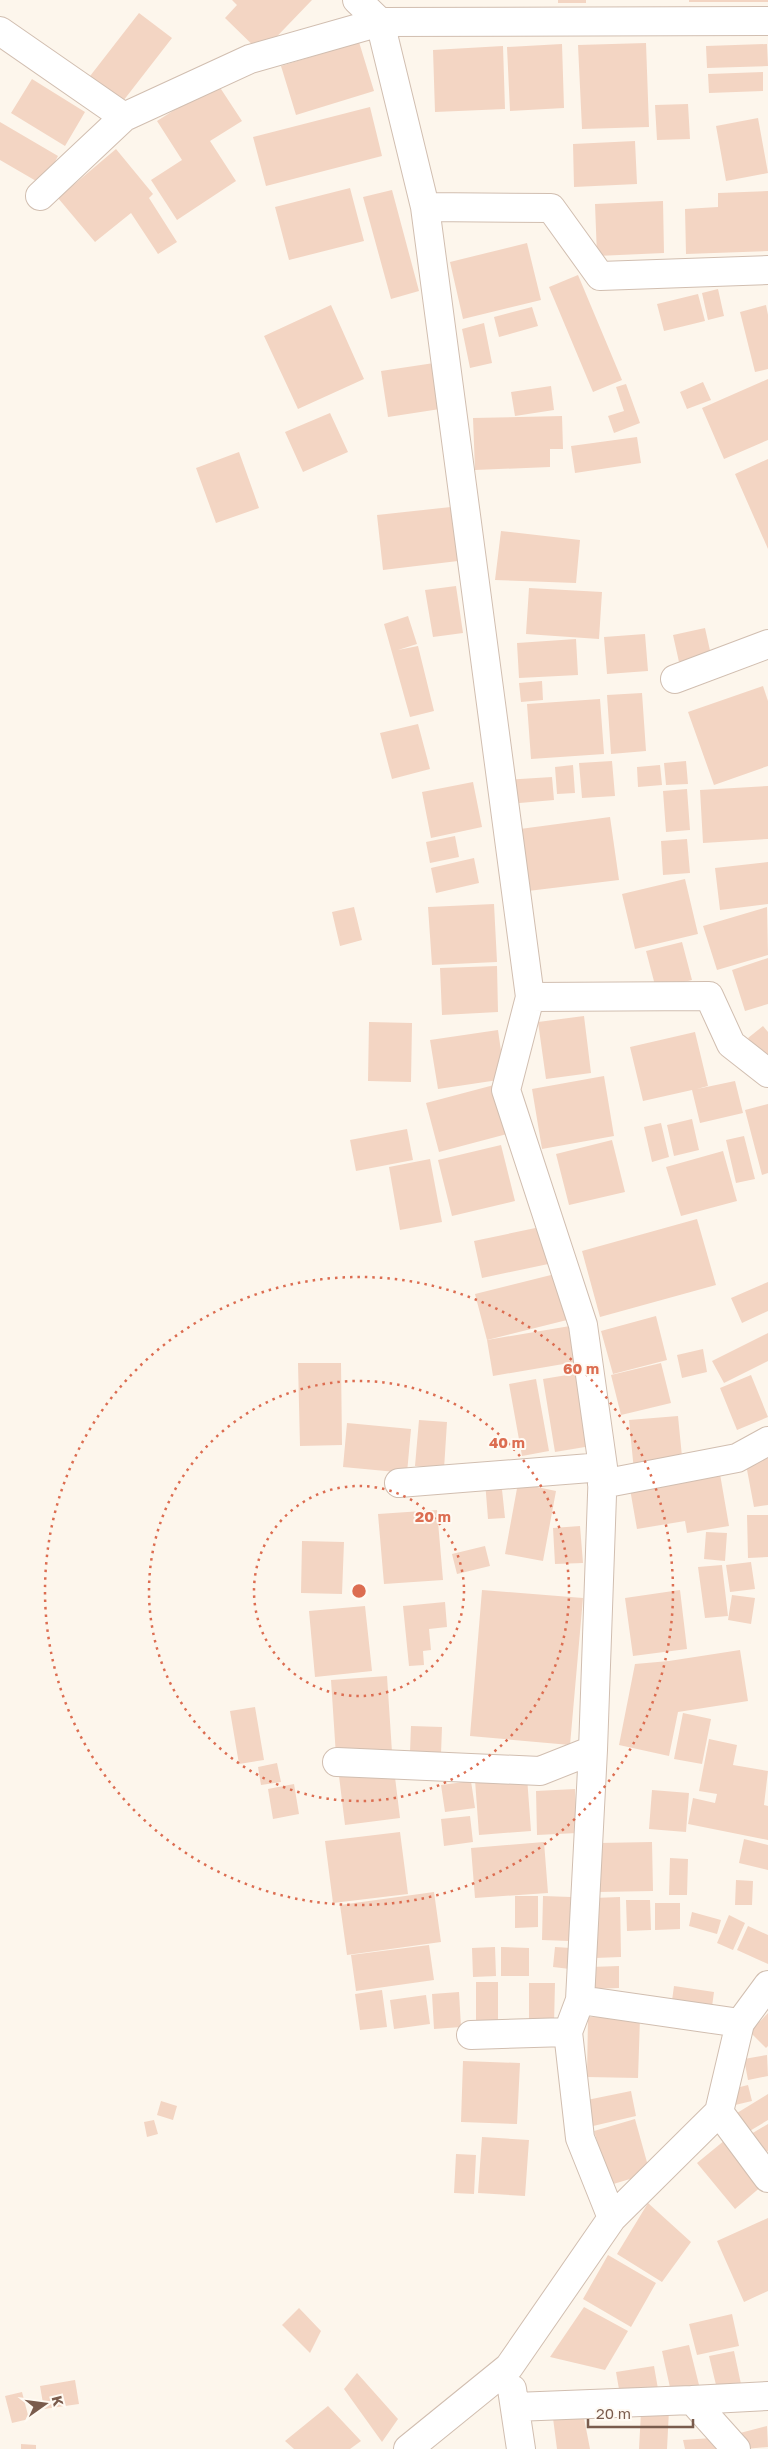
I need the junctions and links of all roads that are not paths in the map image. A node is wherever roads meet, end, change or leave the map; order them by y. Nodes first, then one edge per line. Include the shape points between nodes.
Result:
1 (357, 0) edge
2 (768, 21) edge
3 (380, 22) junction
4 (0, 31) edge
5 (124, 117) junction
6 (40, 196) dead end
7 (425, 207) junction
8 (768, 270) edge
9 (768, 644) edge
10 (675, 679) dead end
11 (530, 997) junction
12 (768, 1073) edge
13 (768, 1441) edge
14 (602, 1476) junction
15 (399, 1483) dead end
16 (592, 1750) junction
17 (337, 1762) dead end
18 (768, 1985) edge
19 (580, 2000) junction
20 (740, 2023) junction
21 (568, 2032) junction
22 (471, 2035) dead end
23 (719, 2112) junction
24 (768, 2178) edge
25 (612, 2218) junction
26 (509, 2367) junction
27 (768, 2396) edge
28 (692, 2400) junction
29 (516, 2407) junction
30 (408, 2449) edge
31 (521, 2449) edge
32 (736, 2449) edge

1 - 3 street
2 - 3 street
3 - 5 street via 250,59
3 - 7 street
4 - 5 street
5 - 6 street
7 - 8 street via 551,208 600,276
7 - 11 street
9 - 10 street
11 - 12 street via 709,996 731,1044
11 - 14 street via 506,1090 583,1325
13 - 14 street via 736,1458
14 - 15 street
14 - 16 street
16 - 17 street via 540,1771
16 - 19 street
18 - 20 street
19 - 20 street
19 - 21 street
20 - 23 street
21 - 22 street
21 - 25 street via 580,2138
23 - 24 street
23 - 25 street
25 - 26 street
26 - 29 street
26 - 30 street
27 - 28 street
28 - 29 street
28 - 32 street
29 - 31 street

